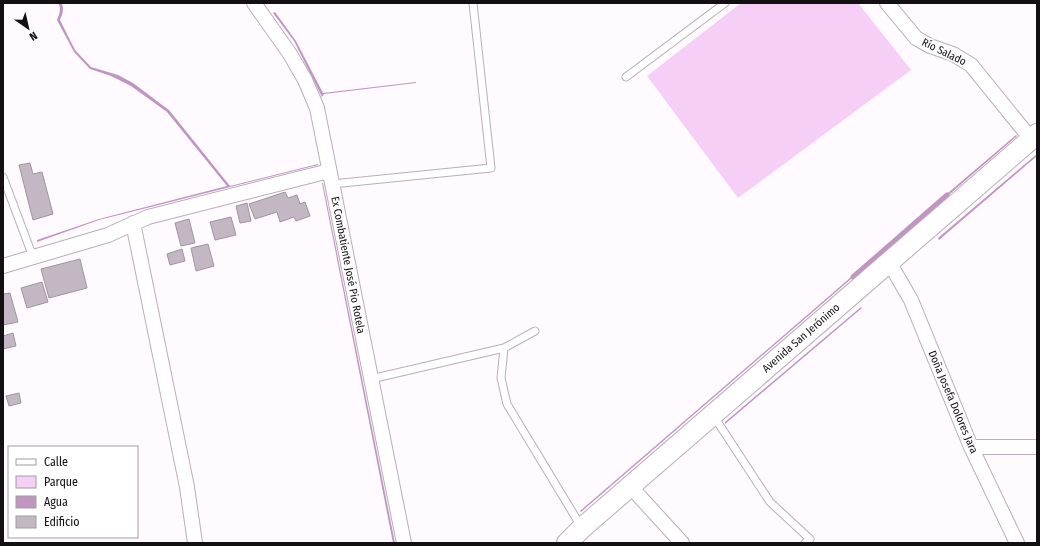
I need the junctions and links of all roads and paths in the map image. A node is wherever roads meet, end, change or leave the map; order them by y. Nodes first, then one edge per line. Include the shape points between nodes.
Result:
1 (254, 3) edge
2 (472, 3) edge
3 (725, 3) edge
4 (887, 3) edge
5 (626, 77) dead end
6 (1034, 137) edge
7 (3, 177) edge
8 (331, 178) junction
9 (133, 223) junction
10 (33, 257) junction
11 (889, 262) junction
12 (3, 266) edge
13 (535, 331) dead end
14 (504, 348) junction
15 (371, 379) junction
16 (713, 415) junction
17 (971, 447) junction
18 (1037, 447) edge
19 (630, 486) junction
20 (582, 528) junction
21 (195, 543) edge
22 (404, 543) edge
23 (567, 543) edge
24 (682, 543) edge
25 (805, 543) edge
26 (1017, 543) edge

1 - 8 street, Ex Combatiente José Pio Rotela via 305,80 317,108
2 - 8 lane via 491,168
3 - 5 lane
4 - 6 street, Río Salado via 916,38 971,65
6 - 11 street, Avenida San Jerónimo
7 - 10 lane
8 - 9 street via 148,217
8 - 15 street, Ex Combatiente José Pio Rotela
9 - 10 street via 108,235
9 - 21 street via 187,487
10 - 12 street
11 - 16 street, Avenida San Jerónimo
11 - 17 street, Doña Josefa Dolores Jara via 911,300
13 - 14 lane
14 - 15 lane
14 - 20 lane via 501,378 507,404
15 - 22 street, Ex Combatiente José Pio Rotela
16 - 19 street, Avenida San Jerónimo
16 - 25 lane via 770,502 810,539
17 - 18 street
17 - 26 street, Doña Josefa Dolores Jara
19 - 20 street, Avenida San Jerónimo
19 - 24 street
20 - 23 street, Avenida San Jerónimo

